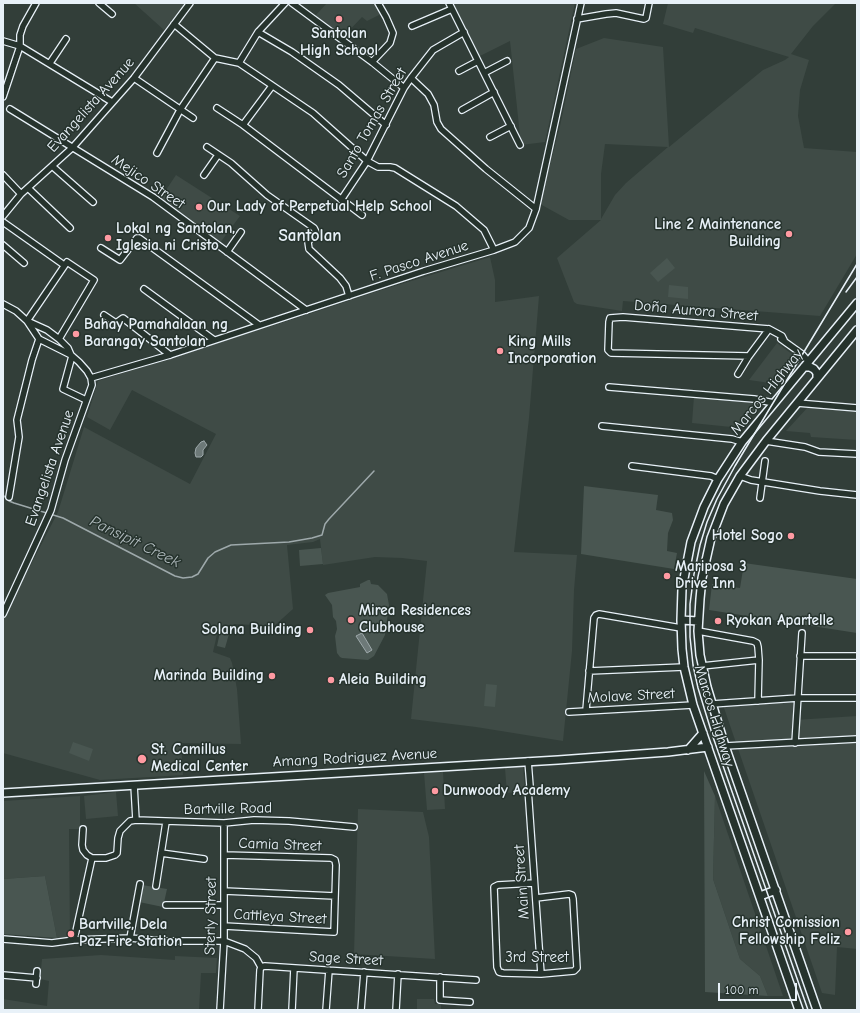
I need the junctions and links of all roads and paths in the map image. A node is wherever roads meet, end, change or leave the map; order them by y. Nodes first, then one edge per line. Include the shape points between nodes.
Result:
1 (36, 3) edge
2 (99, 3) edge
3 (190, 3) edge
4 (284, 3) edge
5 (292, 3) edge
6 (378, 3) edge
7 (449, 3) edge
8 (581, 3) edge
9 (649, 3) edge
10 (452, 9) junction
11 (112, 14) dead end
12 (578, 19) junction
13 (174, 24) junction
14 (412, 26) dead end
15 (258, 32) junction
16 (464, 32) junction
17 (66, 39) dead end
18 (3, 41) edge
19 (20, 46) junction
20 (216, 58) junction
21 (478, 60) junction
22 (507, 61) dead end
23 (372, 62) junction
24 (239, 63) junction
25 (50, 64) junction
26 (459, 71) dead end
27 (484, 73) junction
28 (134, 78) junction
29 (411, 78) junction
30 (272, 86) junction
31 (404, 88) junction
32 (494, 92) junction
33 (3, 97) edge
34 (112, 102) junction
35 (217, 108) dead end
36 (10, 109) dead end
37 (180, 110) junction
38 (462, 110) dead end
39 (193, 118) dead end
40 (386, 124) junction
41 (243, 125) junction
42 (511, 126) junction
43 (490, 137) dead end
44 (520, 145) dead end
45 (73, 147) junction
46 (207, 147) dead end
47 (157, 153) dead end
48 (218, 155) junction
49 (367, 161) junction
50 (52, 166) junction
51 (3, 175) edge
52 (204, 175) dead end
53 (28, 188) junction
54 (21, 194) junction
55 (341, 200) junction
56 (93, 202) dead end
57 (536, 209) junction
58 (362, 214) dead end
59 (3, 216) edge
60 (3, 222) edge
61 (70, 228) dead end
62 (241, 232) dead end
63 (3, 245) edge
64 (101, 248) dead end
65 (494, 250) junction
66 (227, 252) junction
67 (24, 263) dead end
68 (64, 265) junction
69 (144, 289) dead end
70 (349, 296) junction
71 (857, 302) edge
72 (3, 304) edge
73 (306, 310) junction
74 (104, 315) dead end
75 (28, 321) junction
76 (259, 325) junction
77 (769, 329) junction
78 (857, 330) edge
79 (39, 339) junction
80 (59, 339) junction
81 (214, 340) junction
82 (170, 355) junction
83 (71, 356) junction
84 (749, 356) junction
85 (808, 362) junction
86 (824, 370) junction
87 (738, 374) dead end
88 (91, 378) junction
89 (817, 378) junction
90 (609, 387) dead end
91 (86, 400) junction
92 (774, 403) junction
93 (797, 403) junction
94 (857, 408) edge
95 (602, 426) dead end
96 (766, 441) junction
97 (742, 442) junction
98 (857, 454) edge
99 (765, 461) dead end
100 (632, 466) dead end
101 (740, 476) junction
102 (718, 479) junction
103 (762, 482) junction
104 (857, 496) edge
105 (9, 497) dead end
106 (760, 498) dead end
107 (3, 614) edge
108 (681, 620) junction
109 (698, 621) junction
110 (681, 628) junction
111 (698, 631) junction
112 (802, 633) dead end
113 (800, 656) junction
114 (857, 656) edge
115 (759, 660) junction
116 (702, 666) junction
117 (684, 667) junction
118 (589, 671) junction
119 (798, 698) junction
120 (857, 698) edge
121 (758, 701) junction
122 (712, 704) junction
123 (694, 705) junction
124 (586, 710) junction
125 (569, 712) dead end
126 (703, 733) junction
127 (857, 739) edge
128 (795, 743) junction
129 (725, 746) junction
130 (708, 747) junction
131 (688, 750) junction
132 (526, 761) junction
133 (134, 785) junction
134 (3, 793) edge
135 (136, 820) junction
136 (166, 822) junction
137 (224, 823) junction
138 (354, 827) dead end
139 (83, 829) dead end
140 (161, 853) junction
141 (224, 855) junction
142 (92, 858) junction
143 (204, 859) dead end
144 (534, 883) junction
145 (140, 884) dead end
146 (156, 886) dead end
147 (776, 890) junction
148 (224, 891) junction
149 (335, 896) junction
150 (760, 896) junction
151 (536, 898) junction
152 (166, 905) dead end
153 (224, 905) junction
154 (224, 926) junction
155 (130, 938) junction
156 (3, 939) edge
157 (74, 940) junction
158 (224, 941) junction
159 (262, 967) junction
160 (294, 968) junction
161 (329, 970) junction
162 (37, 971) dead end
163 (364, 972) junction
164 (398, 974) junction
165 (540, 974) junction
166 (3, 975) edge
167 (440, 977) junction
168 (476, 980) dead end
169 (470, 1002) dead end
170 (220, 1010) edge
171 (258, 1010) edge
172 (292, 1010) edge
173 (326, 1010) edge
174 (361, 1010) edge
175 (396, 1010) edge
176 (799, 1010) edge
177 (817, 1010) edge

1 - 19 street via 23,26
2 - 11 street
3 - 13 street, Evangelista Avenue
4 - 15 street
5 - 23 street
6 - 23 street via 392,33 390,43
7 - 10 street
8 - 12 street, F. Pasco Avenue
9 - 12 street via 646,18 616,13
10 - 14 street
10 - 16 street
12 - 57 street, F. Pasco Avenue
13 - 20 street
13 - 28 street, Evangelista Avenue
15 - 24 street
15 - 40 street via 339,85
16 - 21 street
16 - 29 street, Santo Tomas Street via 433,50
17 - 25 street
18 - 19 street
19 - 25 street
19 - 33 street
20 - 24 street
20 - 37 street
21 - 26 street
21 - 27 street
22 - 27 street
23 - 31 street
24 - 30 street
25 - 34 street
27 - 32 street
28 - 34 street, Evangelista Avenue
28 - 37 street
29 - 31 street, Santo Tomas Street
29 - 57 street via 428,94 441,129
30 - 41 street
30 - 49 street via 312,113
31 - 40 street, Santo Tomas Street
32 - 38 street
32 - 42 street
34 - 45 street, Evangelista Avenue
35 - 41 street
36 - 45 street, Mejico Street
37 - 39 street
37 - 47 street
40 - 49 street, Santo Tomas Street
41 - 55 street
42 - 43 street
42 - 44 street
45 - 50 street, Evangelista Avenue
45 - 66 street, Mejico Street via 153,197
46 - 48 street
48 - 52 street
48 - 70 street via 315,230 308,242 309,250 340,278
49 - 55 street, Santo Tomas Street
49 - 65 street via 378,167 395,168 456,206 484,230
50 - 53 street, Evangelista Avenue
50 - 56 street
51 - 54 street
53 - 54 street, Evangelista Avenue
53 - 61 street
54 - 59 street, Evangelista Avenue
55 - 58 street
57 - 65 street, F. Pasco Avenue via 529,228 523,235 515,242
60 - 68 street
62 - 66 street
63 - 67 street
64 - 76 street via 120,260 139,238
65 - 70 street, F. Pasco Avenue
66 - 73 street, Mejico Street
68 - 75 street
68 - 80 street via 67,262 94,280
69 - 81 street
70 - 73 street, F. Pasco Avenue
71 - 85 main road, Marcos Highway
72 - 75 street
73 - 76 street, F. Pasco Avenue
74 - 82 street via 116,323 123,318
75 - 79 street
75 - 80 street
76 - 81 street, F. Pasco Avenue
77 - 84 street
77 - 84 street, Doña Aurora Street via 610,318 608,350 611,353
77 - 85 street, Doña Aurora Street via 782,336
78 - 86 main road, Marcos Highway
79 - 83 street
79 - 105 street via 17,420 19,437
80 - 83 street via 68,348
81 - 82 street, F. Pasco Avenue
82 - 88 street, F. Pasco Avenue
83 - 88 street
83 - 91 street via 63,389
84 - 87 street
85 - 86 main road
85 - 89 main road
85 - 92 main road, Marcos Highway
86 - 89 main road, Marcos Highway
88 - 91 street, Evangelista Avenue via 92,385
89 - 93 main road, Marcos Highway
90 - 92 street via 754,399
91 - 107 street, Evangelista Avenue via 51,510
92 - 97 main road, Marcos Highway
93 - 94 street
93 - 96 main road, Marcos Highway
95 - 97 street
96 - 98 street via 819,452
96 - 101 main road, Marcos Highway
97 - 102 main road, Marcos Highway
99 - 103 street
100 - 102 street
101 - 103 street
101 - 109 main road, Marcos Highway via 723,508 707,549
102 - 108 main road, Marcos Highway via 691,542 682,589
103 - 104 street
103 - 106 street
108 - 109 main road
108 - 110 main road, Marcos Highway
109 - 111 main road, Marcos Highway
110 - 117 main road, Marcos Highway
110 - 118 street via 596,615
111 - 115 street via 753,641 758,647
111 - 116 main road, Marcos Highway
112 - 113 street
113 - 114 street
113 - 119 street
115 - 116 street
115 - 121 street
116 - 122 main road, Marcos Highway
117 - 118 street
117 - 123 main road, Marcos Highway
118 - 124 street
119 - 120 street
119 - 121 street
119 - 128 street
121 - 122 street
122 - 129 main road, Marcos Highway
123 - 124 street, Molave Street
123 - 126 main road, Marcos Highway
124 - 125 street, Molave Street
126 - 130 main road, Marcos Highway
126 - 131 main road
127 - 128 street
128 - 129 street
129 - 147 main road, Marcos Highway
130 - 131 main road, Amang Rodriguez Avenue
130 - 150 main road, Marcos Highway
131 - 132 main road, Amang Rodriguez Avenue
132 - 133 main road, Amang Rodriguez Avenue
132 - 144 street, Main Street
133 - 134 main road, Amang Rodriguez Avenue
133 - 135 street
135 - 136 street, Bartville Road
135 - 142 street via 127,823 120,831 115,855
136 - 137 street, Bartville Road
136 - 140 street
137 - 138 street, Bartville Road via 254,820 289,821
137 - 141 street, Sterly Street
139 - 142 street via 83,850
140 - 143 street
140 - 146 street
141 - 148 street, Sterly Street
141 - 149 street, Camia Street via 331,858 335,860 336,865
142 - 157 street
144 - 151 street, Main Street
144 - 165 street, 3rd Street via 498,884 494,887 497,967 499,972 503,973
145 - 155 street
147 - 150 main road
147 - 177 main road, Marcos Highway
148 - 149 street
148 - 153 street, Sterly Street
149 - 154 street, Cattleya Street via 334,932
150 - 176 main road, Marcos Highway
151 - 165 street, Main Street
151 - 165 street, 3rd Street via 572,895 577,968 574,971
152 - 153 street
153 - 154 street, Sterly Street
154 - 158 street, Sterly Street
155 - 157 street
155 - 158 street
156 - 157 street via 52,943
158 - 159 street via 245,949
158 - 170 street, Sterly Street
159 - 160 street, Sage Street
159 - 171 street
160 - 161 street, Sage Street
160 - 172 street
161 - 163 street, Sage Street
161 - 173 street
162 - 166 street via 36,981
163 - 164 street, Sage Street
163 - 174 street
164 - 167 street, Sage Street
164 - 175 street
167 - 168 street, Sage Street
167 - 169 street via 439,998 442,1001

